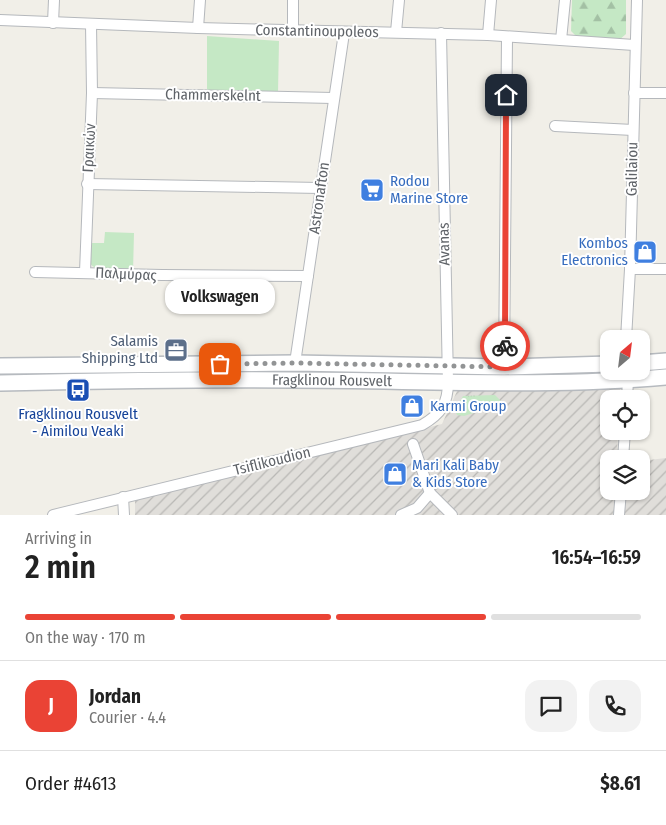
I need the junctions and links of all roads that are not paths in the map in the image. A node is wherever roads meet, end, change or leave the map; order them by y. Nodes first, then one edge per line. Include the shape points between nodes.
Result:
1 (54, 0) edge
2 (200, 0) edge
3 (293, 0) edge
4 (399, 0) edge
5 (491, 0) edge
6 (565, 0) edge
7 (637, 0) edge
8 (0, 20) edge
9 (53, 23) junction
10 (91, 24) junction
11 (198, 28) junction
12 (293, 31) junction
13 (396, 32) junction
14 (344, 33) junction
15 (441, 33) junction
16 (488, 35) junction
17 (507, 38) junction
18 (561, 40) junction
19 (634, 45) junction
20 (634, 92) junction
21 (92, 93) junction
22 (666, 94) edge
23 (333, 98) junction
24 (555, 126) dead end
25 (633, 130) junction
26 (87, 184) junction
27 (320, 188) junction
28 (666, 268) edge
29 (630, 269) junction
30 (35, 272) dead end
31 (85, 272) junction
32 (308, 276) junction
33 (627, 330) edge
34 (666, 361) edge
35 (650, 362) edge
36 (295, 363) junction
37 (600, 364) edge
38 (446, 365) junction
39 (0, 366) edge
40 (504, 367) junction
41 (666, 377) edge
42 (650, 378) edge
43 (628, 380) joint
44 (448, 382) junction
45 (0, 383) edge
46 (627, 390) edge
47 (413, 444) dead end
48 (430, 493) junction
49 (123, 497) junction
50 (620, 500) edge
51 (53, 515) edge
52 (124, 515) edge
53 (402, 515) edge
54 (452, 515) edge
55 (619, 515) edge

1 - 9 street
2 - 11 street
3 - 12 street
4 - 13 street
5 - 16 street
6 - 18 street
7 - 19 street, Galilaiou
8 - 9 street, Constantinoupoleos
9 - 10 street, Constantinoupoleos
10 - 11 street, Constantinoupoleos
10 - 21 street, Γραικών
11 - 12 street, Constantinoupoleos
12 - 14 street, Constantinoupoleos
13 - 14 street, Constantinoupoleos
13 - 15 street, Constantinoupoleos
14 - 23 street, Astronafton
15 - 16 street, Constantinoupoleos
15 - 38 street, Avanas
16 - 17 street, Constantinoupoleos
17 - 18 street, Constantinoupoleos
17 - 40 street
18 - 19 street, Constantinoupoleos
19 - 20 street, Galilaiou
20 - 22 street
20 - 25 street, Galilaiou
21 - 23 street, Chammerskelnt
21 - 26 street, Γραικών
23 - 27 street, Astronafton
24 - 25 street
25 - 29 street, Galilaiou
26 - 27 street
26 - 31 street, Γραικών
27 - 32 street, Astronafton
28 - 29 street
29 - 33 street, Galilaiou
30 - 31 street, Παλμύρας
31 - 32 street, Παλμύρας
32 - 36 street, Astronafton
34 - 35 main road
36 - 38 main road, Fragklinou Rousvelt
36 - 39 main road, Fragklinou Rousvelt
37 - 40 main road, Fragklinou Rousvelt
38 - 40 main road, Fragklinou Rousvelt
38 - 44 street, Tsiflikoudion
41 - 42 main road, Fragklinou Rousvelt
43 - 44 main road, Fragklinou Rousvelt
43 - 46 street
44 - 45 main road, Fragklinou Rousvelt
44 - 49 street, Tsiflikoudion via 448,397 443,410 422,425
47 - 48 street
48 - 53 street via 417,508
48 - 54 street
49 - 51 street, Tsiflikoudion
49 - 52 street
50 - 55 street

